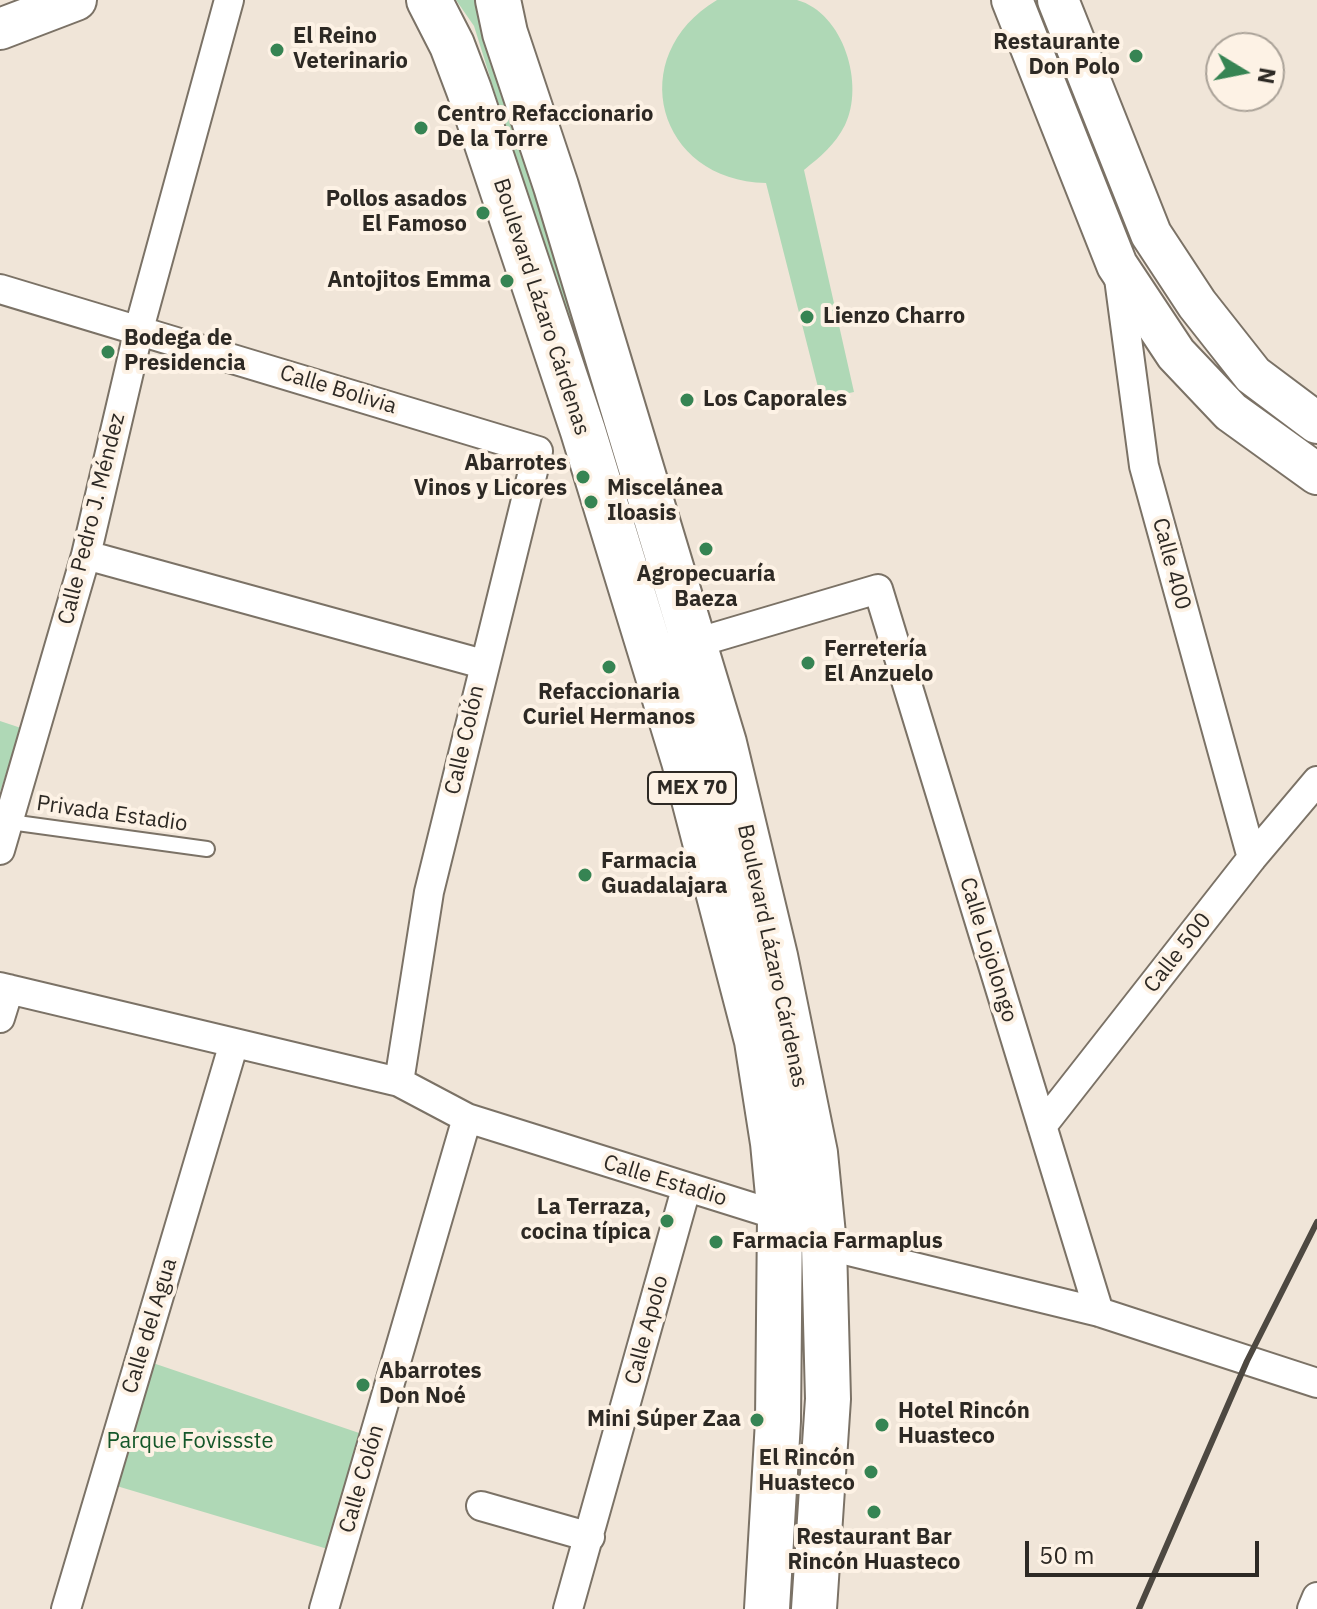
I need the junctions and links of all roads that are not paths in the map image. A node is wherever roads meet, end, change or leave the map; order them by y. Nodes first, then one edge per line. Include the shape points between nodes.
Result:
1 (76, 0) edge
2 (229, 0) edge
3 (429, 0) edge
4 (498, 0) edge
5 (1012, 0) edge
6 (1058, 0) edge
7 (0, 29) edge
8 (1117, 265) junction
9 (0, 289) edge
10 (139, 329) junction
11 (1317, 423) edge
12 (583, 431) junction
13 (538, 451) junction
14 (1317, 474) edge
15 (86, 555) junction
16 (692, 644) junction
17 (483, 664) junction
18 (1317, 781) edge
19 (10, 822) junction
20 (207, 849) dead end
21 (0, 850) edge
22 (1252, 858) junction
23 (4, 988) edge
24 (0, 1018) edge
25 (234, 1043) junction
26 (399, 1082) junction
27 (467, 1118) junction
28 (1042, 1126) junction
29 (686, 1189) junction
30 (780, 1216) junction
31 (824, 1245) junction
32 (1099, 1312) junction
33 (1317, 1383) edge
34 (481, 1506) dead end
35 (590, 1537) junction
36 (1317, 1597) edge
37 (66, 1609) edge
38 (324, 1609) edge
39 (568, 1609) edge
40 (767, 1609) edge
41 (814, 1609) edge
42 (1312, 1609) edge

1 - 7 main road
2 - 10 street, Calle Pedro J. Méndez
3 - 12 main road, Boulevard Lázaro Cárdenas / MEX 70 via 469,90
4 - 16 main road, Boulevard Lázaro Cárdenas / MEX 70
5 - 8 main road
6 - 11 main road via 1151,234 1253,375
8 - 14 main road via 1176,354 1231,412
8 - 22 street, Calle 400 via 1144,466
9 - 10 street, Calle Bolivia
10 - 13 street, Calle Bolivia
10 - 15 street, Calle Pedro J. Méndez
12 - 13 street
12 - 30 main road, Boulevard Lázaro Cárdenas / MEX 70 via 684,761 757,1041
13 - 17 street, Calle Colón
15 - 17 street
15 - 19 street, Calle Pedro J. Méndez
16 - 28 street, Calle Lojolongo via 878,589
16 - 31 main road, Boulevard Lázaro Cárdenas / MEX 70 via 724,743 775,956 815,1153
17 - 26 street, Calle Colón via 429,892
18 - 22 street, Calle 500
19 - 20 lane, Privada Estadio
19 - 21 street, Calle Pedro J. Méndez
22 - 28 street, Calle 500
23 - 24 street
23 - 25 street, Calle Estadio
25 - 26 street, Calle Estadio
25 - 37 street, Calle del Agua
26 - 27 street, Calle Estadio
27 - 29 street, Calle Estadio
27 - 38 street, Calle Colón
28 - 32 street, Calle Lojolongo
29 - 30 street, Calle Estadio
29 - 35 street, Calle Apolo
30 - 31 street, Calle Estadio
30 - 40 main road, Boulevard Lázaro Cárdenas / MEX 70 via 778,1421
31 - 32 street, Calle Estadio
31 - 41 main road, Boulevard Lázaro Cárdenas / MEX 70 via 828,1399
32 - 33 street, Calle Estadio
34 - 35 street
35 - 39 street, Calle Apolo
36 - 42 street

